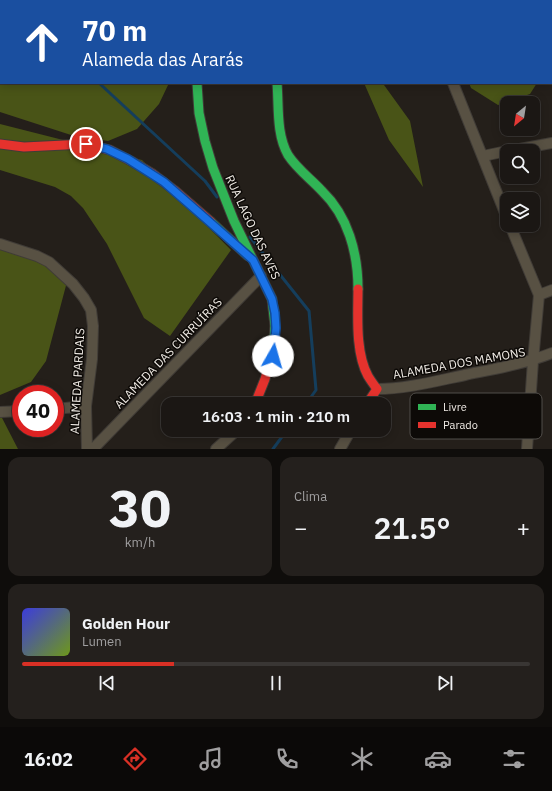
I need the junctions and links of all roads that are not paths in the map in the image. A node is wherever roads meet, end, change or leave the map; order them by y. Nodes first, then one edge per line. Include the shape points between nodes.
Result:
1 (197, 84) edge
2 (277, 84) edge
3 (452, 84) edge
4 (552, 143) edge
5 (0, 144) edge
6 (540, 145) edge
7 (500, 153) edge
8 (483, 156) junction
9 (500, 200) edge
10 (513, 232) edge
11 (0, 244) edge
12 (253, 260) junction
13 (261, 276) junction
14 (552, 290) edge
15 (539, 295) junction
16 (552, 353) edge
17 (533, 361) junction
18 (376, 389) junction
19 (531, 393) edge
20 (258, 397) edge
21 (371, 397) edge
22 (86, 406) junction
23 (64, 408) edge
24 (0, 412) edge
25 (12, 412) edge
26 (229, 437) edge
27 (347, 437) edge
28 (528, 439) edge
29 (87, 449) edge
30 (94, 449) edge
31 (216, 449) edge
32 (340, 449) edge
33 (527, 449) edge

1 - 12 street, RUA LAGO DAS AVES via 202,137 214,176
2 - 18 street via 285,147 291,159 335,206 353,245 358,271 360,350 366,370
3 - 8 street
4 - 6 street
5 - 12 street via 15,147 86,144 107,149 164,182
7 - 8 street
8 - 9 street
10 - 15 street
11 - 22 street, ALAMEDA PARDAIS via 49,262 73,284 91,310 92,359
12 - 13 street, RUA LAGO DAS AVES
13 - 20 street, RUA LAGO DAS AVES via 272,299 276,328 273,356
13 - 30 street, ALAMEDA DAS CURRUÍRAS
14 - 15 street
15 - 17 street
16 - 17 street
17 - 18 street, ALAMEDA DOS MAMONS via 392,389
17 - 19 street, ALAMEDA DOS MAMONS
18 - 21 street
22 - 23 street
22 - 29 street, ALAMEDA PARDAIS
24 - 25 street
26 - 31 street
27 - 32 street
28 - 33 street, ALAMEDA DOS MAMONS

